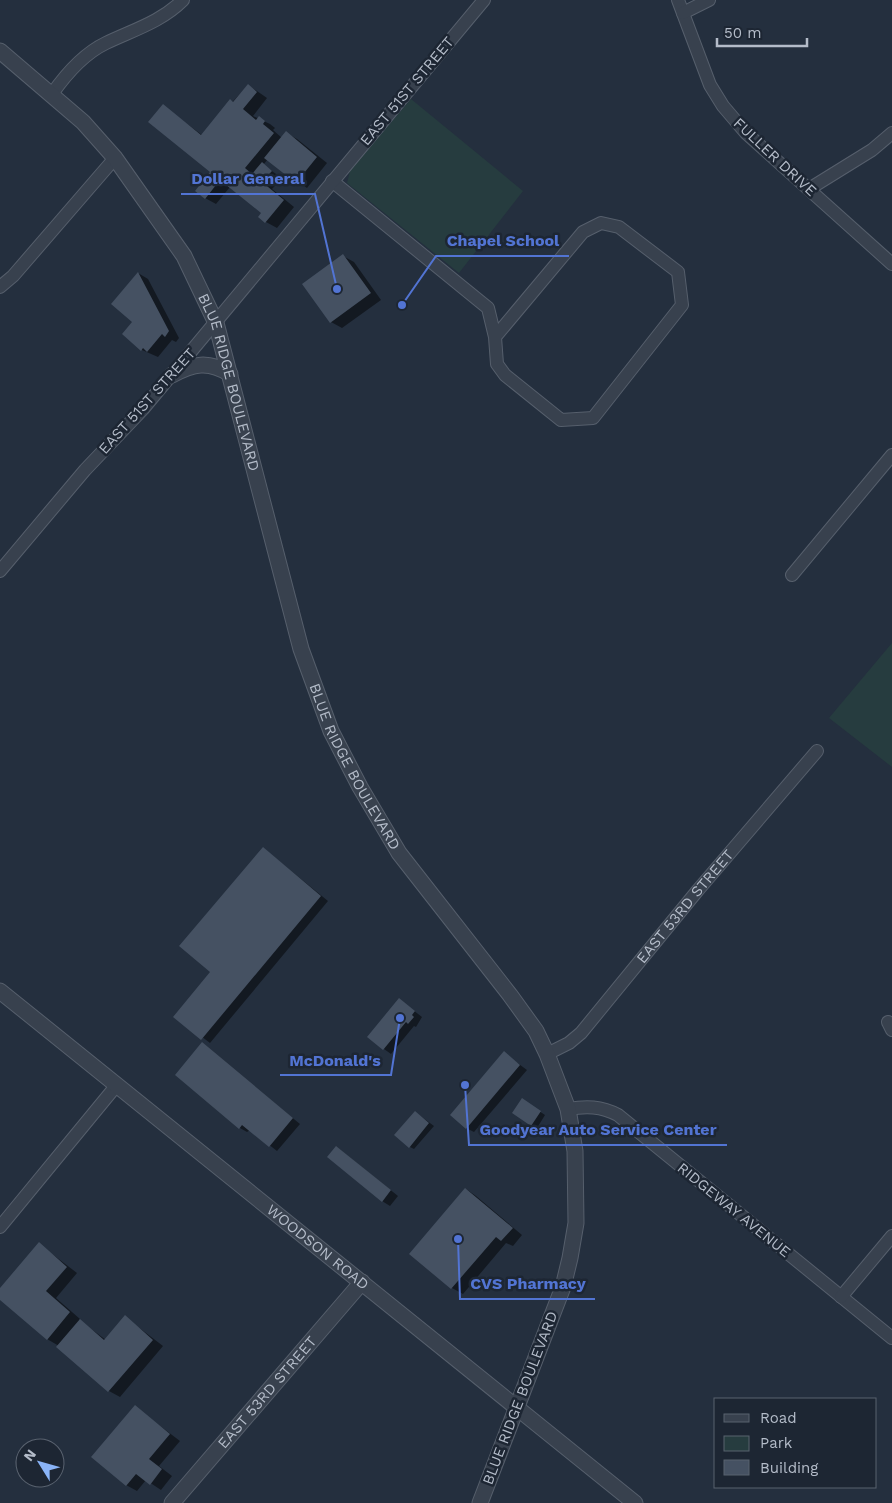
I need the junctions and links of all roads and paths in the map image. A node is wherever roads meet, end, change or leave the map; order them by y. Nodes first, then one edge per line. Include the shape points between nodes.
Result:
1 (183, 0) edge
2 (484, 0) edge
3 (678, 0) edge
4 (709, 0) edge
5 (683, 13) junction
6 (0, 51) edge
7 (52, 94) junction
8 (892, 133) edge
9 (115, 158) junction
10 (332, 181) junction
11 (809, 189) junction
12 (892, 264) edge
13 (0, 287) edge
14 (216, 323) junction
15 (495, 337) junction
16 (230, 374) junction
17 (172, 375) junction
18 (892, 455) edge
19 (0, 570) edge
20 (792, 575) dead end
21 (817, 751) dead end
22 (0, 991) edge
23 (547, 1054) junction
24 (116, 1086) junction
25 (568, 1109) junction
26 (0, 1227) edge
27 (892, 1236) edge
28 (362, 1282) junction
29 (841, 1297) junction
30 (892, 1338) edge
31 (517, 1407) junction
32 (172, 1503) edge
33 (480, 1503) edge
34 (635, 1503) edge

1 - 7 street via 144,28 91,52 66,74
2 - 10 street, EAST 51ST STREET
3 - 5 street, FULLER DRIVE
4 - 5 street
5 - 11 street, FULLER DRIVE via 710,85 723,106 746,133
6 - 7 street, BLUE RIDGE BOULEVARD
7 - 9 street, BLUE RIDGE BOULEVARD
8 - 11 street via 872,150
9 - 13 street
9 - 14 street, BLUE RIDGE BOULEVARD via 184,256
10 - 14 street, EAST 51ST STREET
10 - 15 street via 488,308
11 - 12 street, FULLER DRIVE
14 - 16 street, BLUE RIDGE BOULEVARD
14 - 17 street, EAST 51ST STREET
15 - 15 street via 497,364 505,375 561,420 593,418 682,305 678,272 619,227 601,223 583,232
16 - 17 street via 199,364
16 - 23 street, BLUE RIDGE BOULEVARD via 301,649 331,730 360,787 400,853 510,995 536,1031
17 - 19 street, EAST 51ST STREET via 84,470
18 - 20 street
21 - 23 street, EAST 53RD STREET via 581,1033 570,1043
22 - 24 street, WOODSON ROAD
23 - 25 street, BLUE RIDGE BOULEVARD
24 - 26 street
24 - 28 street, WOODSON ROAD
25 - 29 street, RIDGEWAY AVENUE via 605,1108 618,1115
25 - 31 street, BLUE RIDGE BOULEVARD via 575,1151 576,1223 563,1288
27 - 29 street
28 - 31 street, WOODSON ROAD
28 - 32 street, EAST 53RD STREET
29 - 30 street, RIDGEWAY AVENUE
31 - 33 street, BLUE RIDGE BOULEVARD
31 - 34 street, WOODSON ROAD

